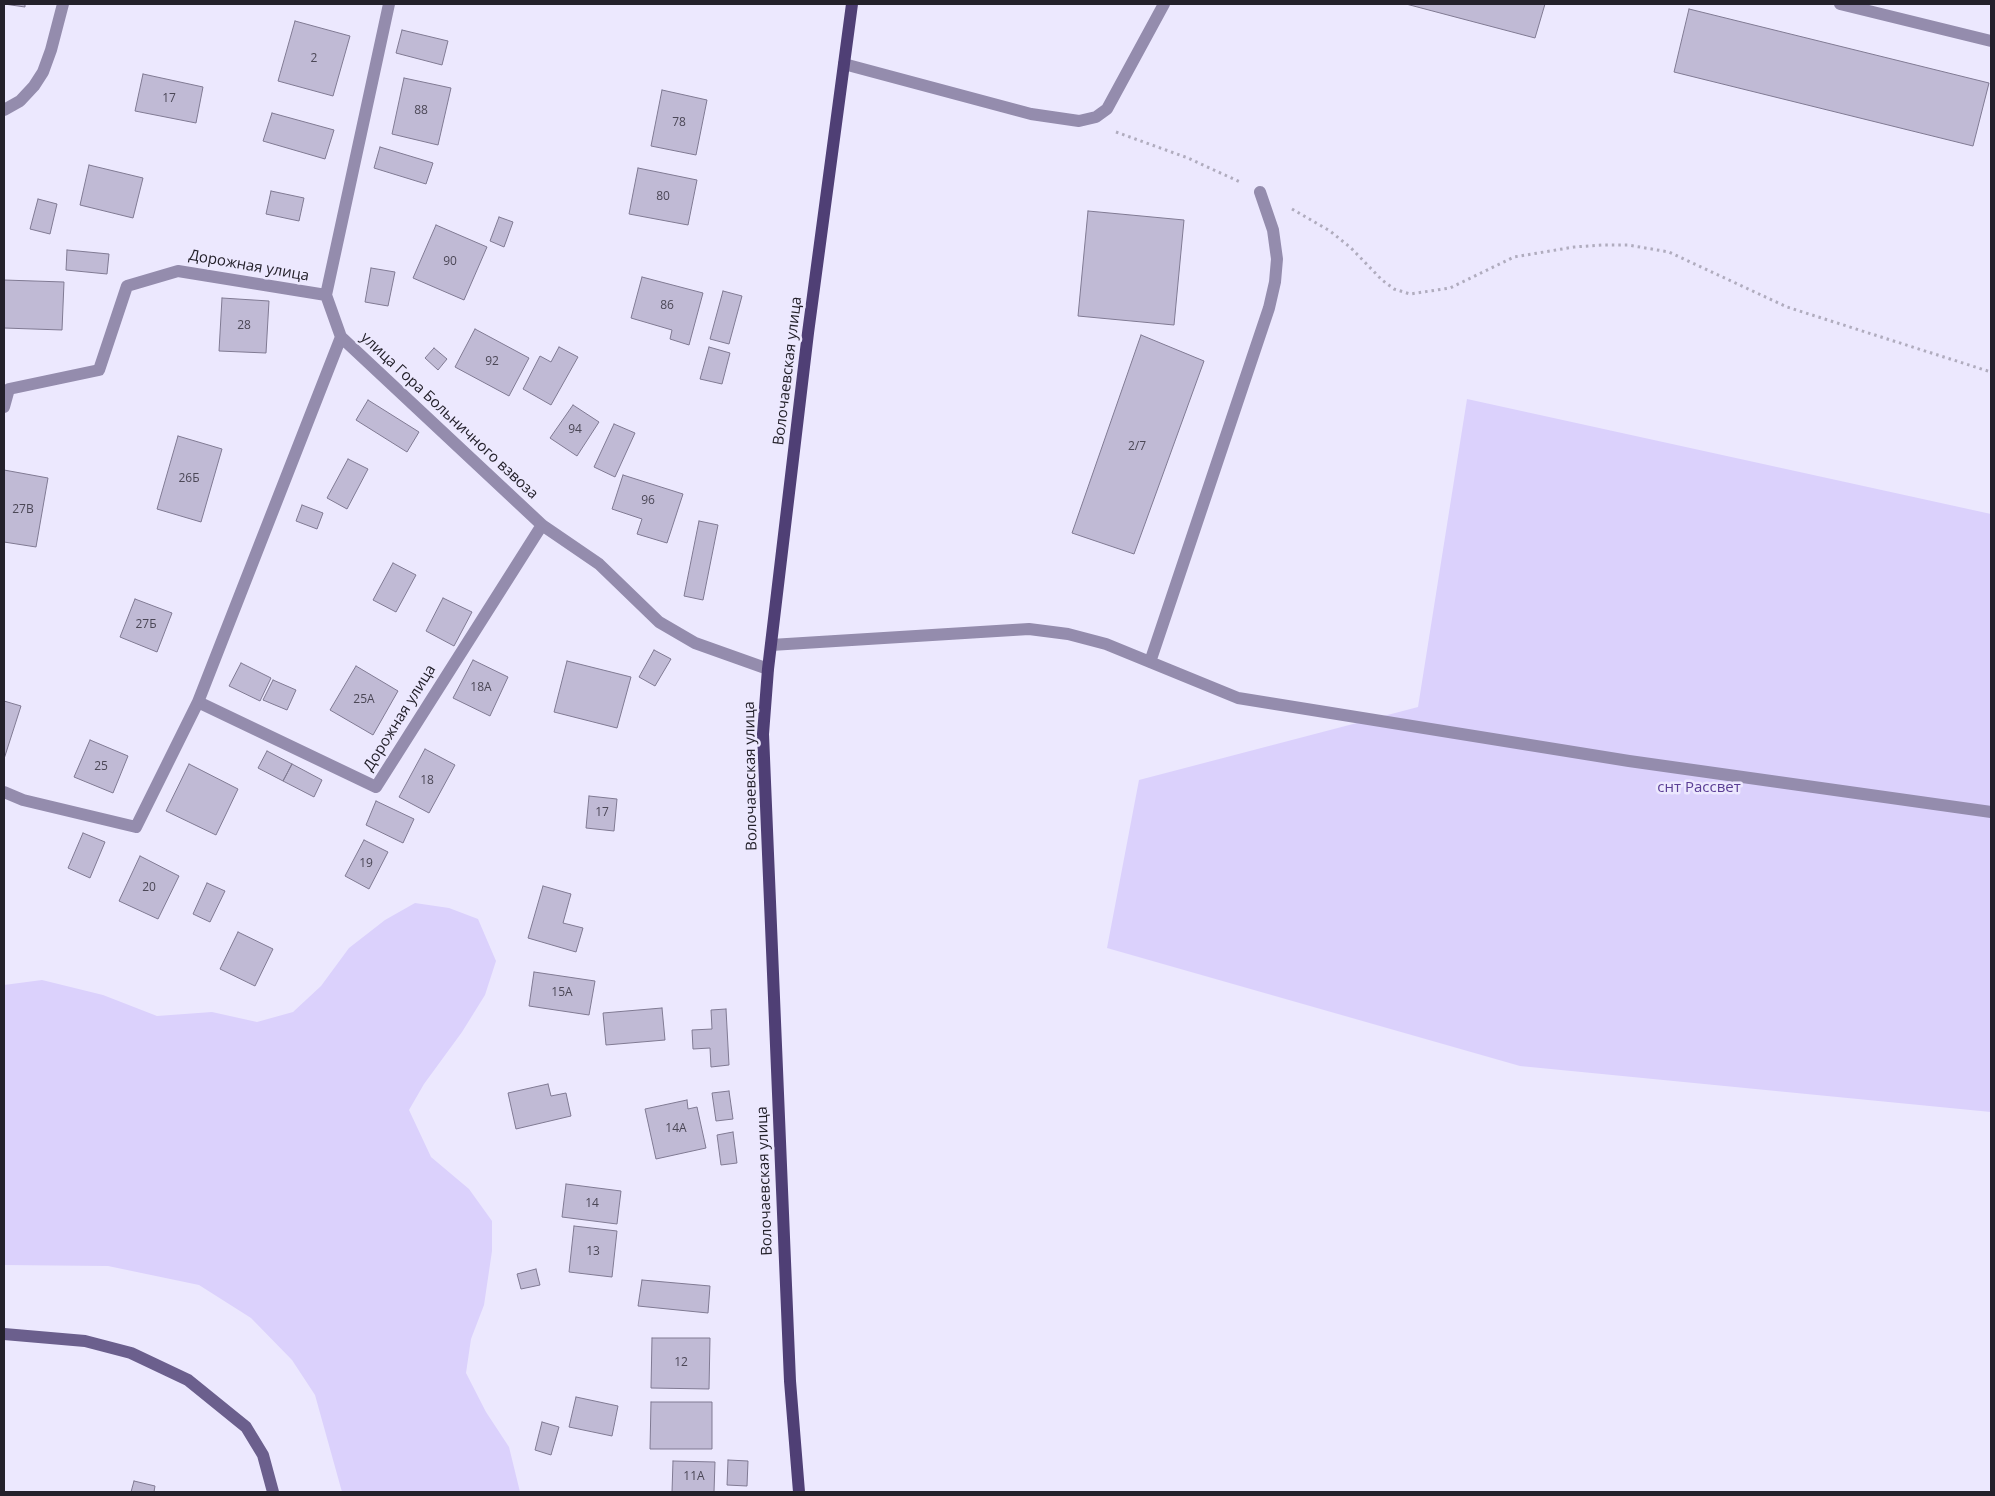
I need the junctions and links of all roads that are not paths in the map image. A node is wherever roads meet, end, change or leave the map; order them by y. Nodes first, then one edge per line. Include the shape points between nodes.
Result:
1 (63, 4) edge
2 (389, 4) edge
3 (852, 4) edge
4 (1164, 4) edge
5 (1840, 4) edge
6 (1991, 40) edge
7 (844, 64) junction
8 (4, 110) edge
9 (1260, 192) road end
10 (326, 295) junction
11 (341, 337) junction
12 (4, 407) edge
13 (542, 525) junction
14 (771, 645) junction
15 (1150, 662) junction
16 (768, 670) junction
17 (198, 702) junction
18 (4, 792) edge
19 (1991, 812) edge
20 (4, 1334) edge
21 (273, 1492) edge
22 (799, 1492) edge

1 - 8 street via 43,72 20,100
2 - 10 street
3 - 7 main road, Волочаевская улица
4 - 7 street via 1107,109 1096,118 1079,121 1031,114
5 - 6 street
7 - 14 main road, Волочаевская улица
9 - 15 street via 1273,230 1277,259 1269,308
10 - 11 street, улица Гора Больничного взвоза
10 - 12 street, Дорожная улица via 178,270 127,286 99,370 9,389
11 - 13 street, улица Гора Больничного взвоза
11 - 17 street
13 - 16 street, улица Гора Больничного взвоза via 599,564 659,622 696,643
13 - 17 street, Дорожная улица via 376,787
14 - 15 street via 1029,629 1068,634 1106,644
14 - 16 main road, Волочаевская улица
15 - 19 street via 1238,698 1629,761
16 - 22 main road, Волочаевская улица via 764,761 790,1381
17 - 18 street via 136,827 23,800
20 - 21 main road via 85,1341 131,1353 188,1380 246,1427 263,1455

